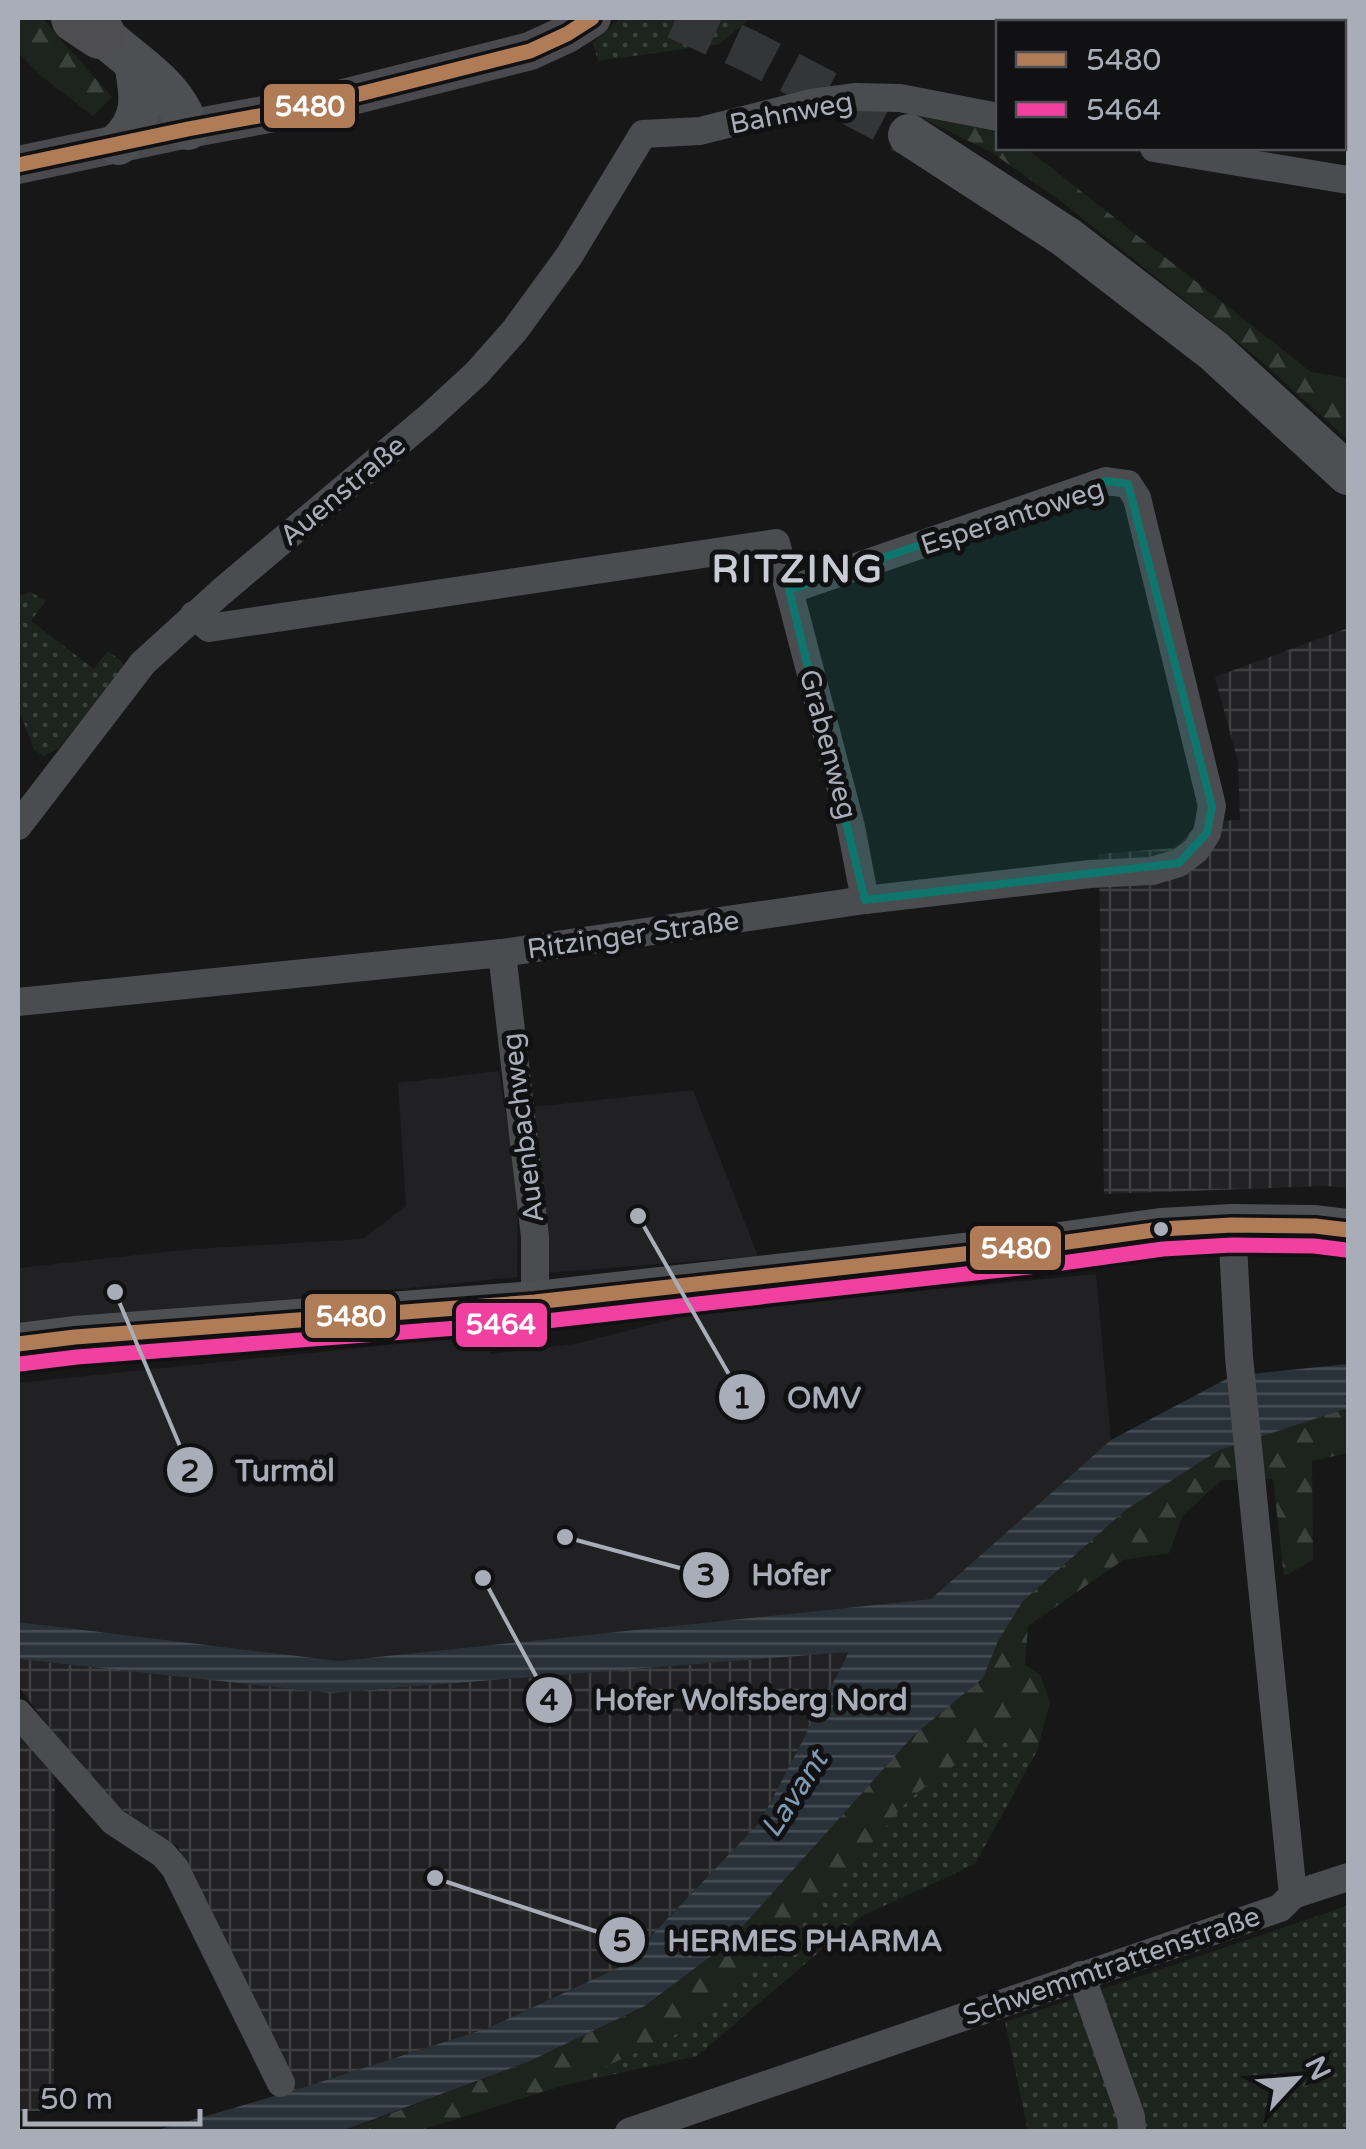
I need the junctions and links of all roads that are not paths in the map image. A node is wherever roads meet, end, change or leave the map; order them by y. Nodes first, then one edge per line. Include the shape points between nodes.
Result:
1 (592, 18) edge
2 (99, 33) edge
3 (996, 118) edge
4 (188, 129) junction
5 (643, 134) joint
6 (909, 135) tunnel mouth
7 (118, 144) junction
8 (1166, 150) edge
9 (18, 165) edge
10 (1348, 180) edge
11 (1348, 474) edge
12 (789, 590) junction
13 (194, 615) junction
14 (1212, 806) joint
15 (18, 826) edge
16 (864, 900) junction
17 (502, 953) junction
18 (18, 1002) edge
19 (1232, 1225) junction
20 (1348, 1230) edge
21 (535, 1302) junction
22 (18, 1344) edge
23 (18, 1713) edge
24 (1348, 1877) edge
25 (1293, 1895) junction
26 (1081, 1975) junction
27 (281, 2084) dead end
28 (629, 2132) edge
29 (1132, 2132) edge

1 - 4 street via 530,51 312,106
2 - 4 main road via 177,103
2 - 7 main road via 140,99 137,120
3 - 5 street, Bahnweg via 900,98 856,97 700,131
4 - 7 street
5 - 13 street, Auenstraße via 570,256 478,372
6 - 11 main road via 1066,237 1214,350
7 - 9 street
8 - 10 street
12 - 13 street via 776,544 209,628
12 - 14 street, Esperantoweg via 1106,481 1128,484 1137,498
12 - 16 street, Grabenweg
13 - 15 street, Auenstraße via 144,663
14 - 16 street, Ritzinger Straße via 1196,850 1152,871
16 - 17 street, Ritzinger Straße
17 - 18 street, Ritzinger Straße
17 - 21 street, Auenbachweg via 535,1237
19 - 20 main road
19 - 21 main road
19 - 25 street, Schwemmtrattenstraße
21 - 22 main road
23 - 27 street via 113,1822 175,1868
24 - 25 street
25 - 26 street, Schwemmtrattenstraße via 1280,1908
26 - 28 street, Schwemmtrattenstraße
26 - 29 street

